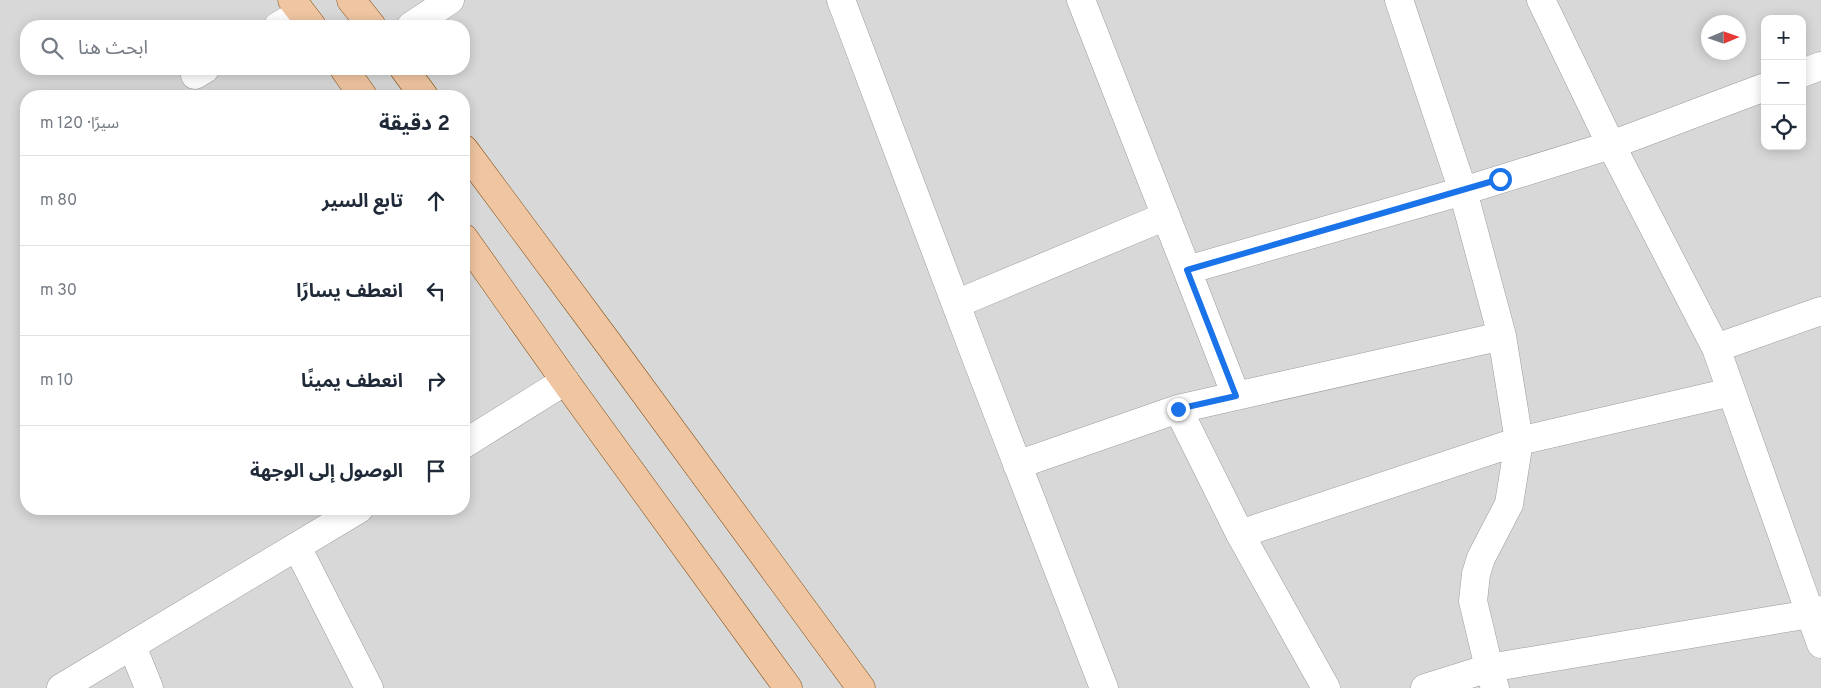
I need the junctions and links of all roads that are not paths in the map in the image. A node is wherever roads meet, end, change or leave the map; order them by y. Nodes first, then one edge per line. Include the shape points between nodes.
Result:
1 (351, 0) edge
2 (450, 0) edge
3 (841, 0) edge
4 (1081, 0) edge
5 (1399, 0) edge
6 (1541, 0) edge
7 (302, 13) edge
8 (289, 20) edge
9 (367, 20) edge
10 (420, 20) edge
11 (1821, 66) edge
12 (1806, 72) edge
13 (408, 75) edge
14 (1761, 89) edge
15 (420, 90) edge
16 (1611, 145) junction
17 (470, 157) edge
18 (1463, 191) junction
19 (1166, 216) junction
20 (470, 246) edge
21 (1187, 270) junction
22 (956, 304) junction
23 (1821, 311) edge
24 (1502, 336) junction
25 (1716, 348) junction
26 (565, 381) junction
27 (1731, 392) junction
28 (1236, 396) junction
29 (1178, 409) junction
30 (470, 440) edge
31 (1519, 441) junction
32 (1018, 465) junction
33 (349, 515) edge
34 (1240, 534) junction
35 (297, 547) junction
36 (1815, 612) edge
37 (1821, 644) edge
38 (132, 646) junction
39 (1492, 678) edge
40 (61, 688) edge
41 (149, 688) edge
42 (369, 688) edge
43 (788, 688) edge
44 (860, 688) edge
45 (1104, 688) edge
46 (1326, 688) edge
47 (1425, 688) edge

1 - 9 main road
2 - 10 street
3 - 22 street
4 - 19 street
5 - 18 street
6 - 16 street
7 - 8 street
11 - 12 street
13 - 15 main road
14 - 16 street
16 - 18 street
16 - 25 street
17 - 44 main road
18 - 21 street
18 - 24 street
19 - 21 street
19 - 22 street
20 - 26 main road
21 - 28 street
22 - 32 street
23 - 25 street
24 - 28 street
24 - 31 street
25 - 27 street
26 - 30 street
26 - 43 main road
27 - 31 street
27 - 36 street
28 - 29 street
29 - 32 street
29 - 34 street
31 - 34 street
31 - 39 street via 1509,504 1476,574 1473,601
32 - 45 street
33 - 35 street
34 - 46 street
35 - 38 street
35 - 42 street
36 - 37 street
36 - 39 street
38 - 40 street
38 - 41 street
39 - 47 street

